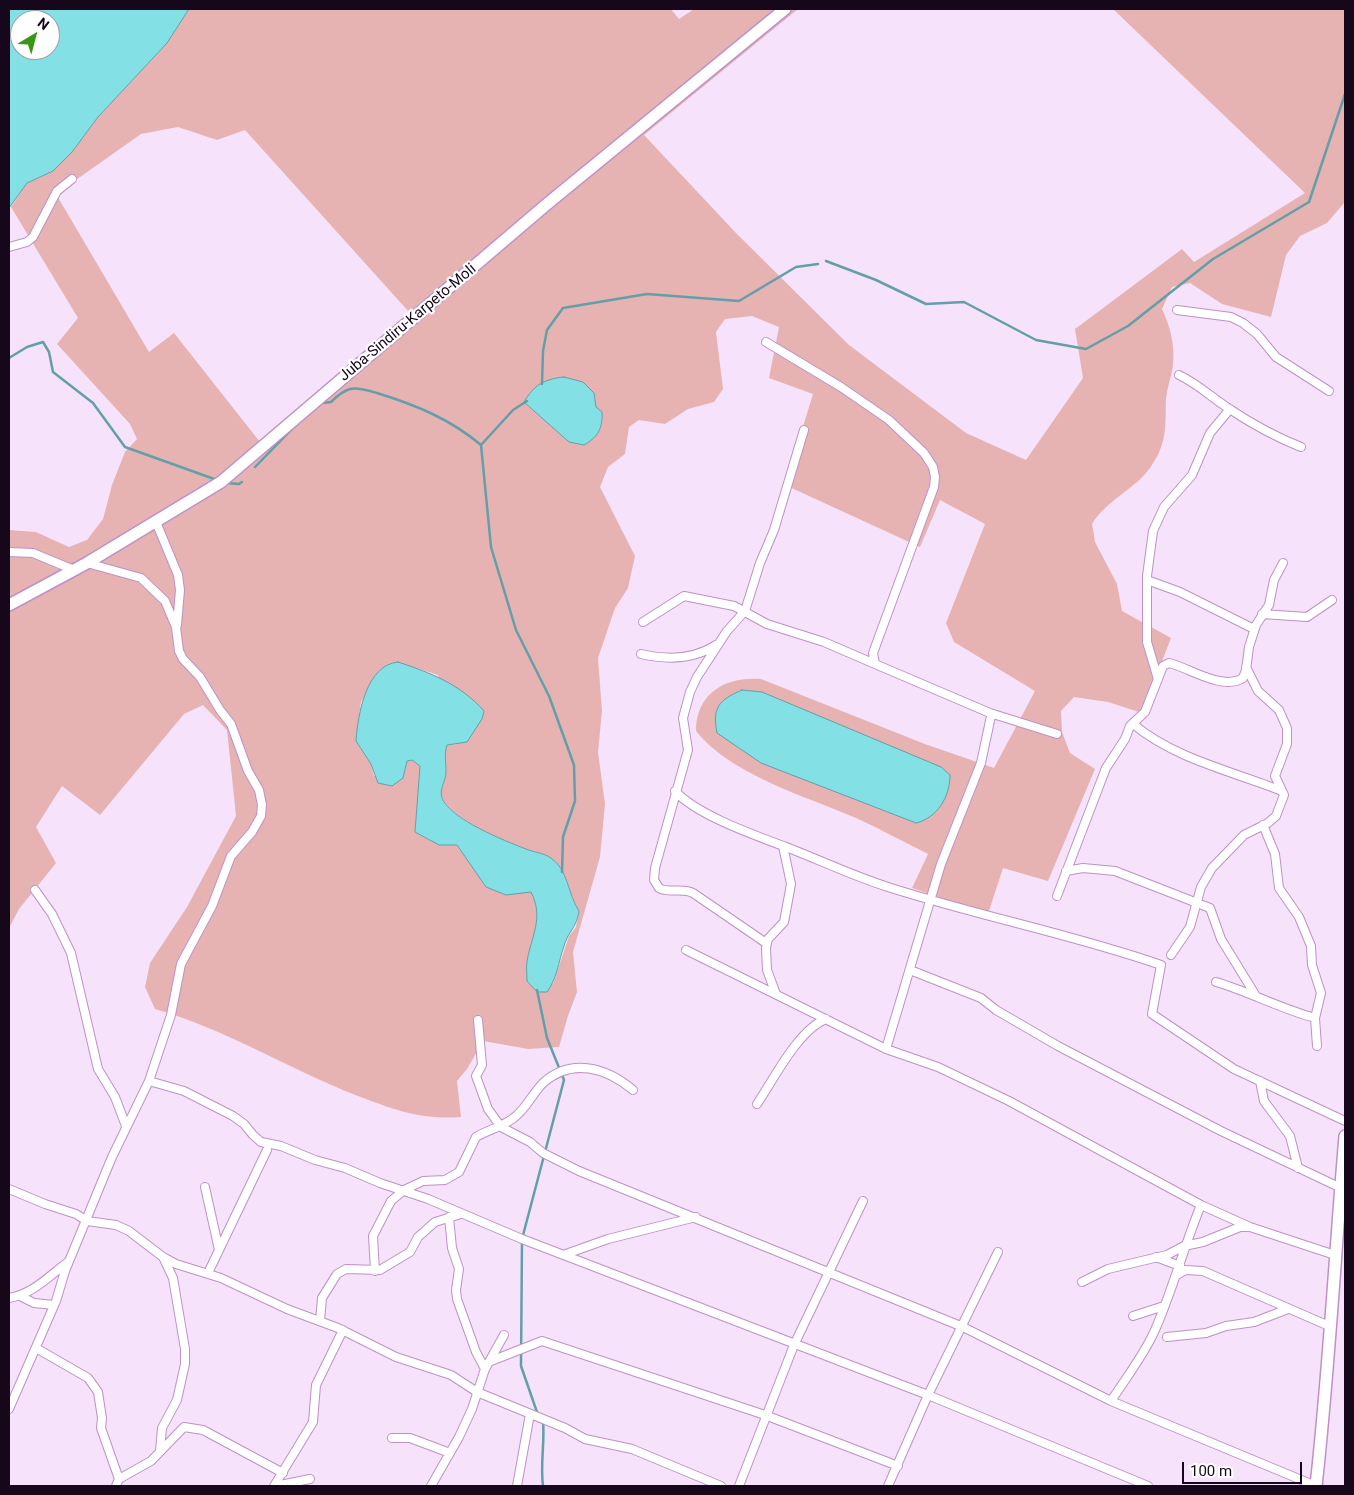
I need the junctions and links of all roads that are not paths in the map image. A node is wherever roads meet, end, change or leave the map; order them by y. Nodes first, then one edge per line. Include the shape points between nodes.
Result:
1 (785, 9) edge
2 (72, 179) dead end
3 (9, 248) edge
4 (1177, 310) dead end
5 (766, 342) dead end
6 (1179, 375) dead end
7 (1329, 391) dead end
8 (1230, 409) junction
9 (804, 430) dead end
10 (1301, 447) dead end
11 (156, 522) junction
12 (9, 552) edge
13 (87, 563) junction
14 (1283, 563) dead end
15 (74, 570) junction
16 (1146, 580) junction
17 (1332, 600) dead end
18 (9, 605) edge
19 (745, 611) junction
20 (1262, 614) junction
21 (643, 622) dead end
22 (176, 627) junction
23 (1254, 629) junction
24 (718, 644) junction
25 (641, 654) dead end
26 (875, 664) junction
27 (1246, 667) junction
28 (1158, 679) junction
29 (1235, 681) junction
30 (1258, 691) junction
31 (990, 713) junction
32 (1133, 724) junction
33 (1057, 734) dead end
34 (675, 790) junction
35 (1282, 791) junction
36 (1263, 826) junction
37 (783, 846) junction
38 (1066, 871) junction
39 (35, 890) dead end
40 (1057, 896) dead end
41 (932, 900) junction
42 (1197, 904) junction
43 (766, 943) junction
44 (686, 950) dead end
45 (1171, 956) dead end
46 (910, 970) junction
47 (1216, 982) dead end
48 (776, 994) junction
49 (1256, 996) junction
50 (1315, 1018) junction
51 (826, 1019) junction
52 (478, 1020) dead end
53 (1317, 1046) dead end
54 (886, 1049) junction
55 (149, 1081) junction
56 (1260, 1082) junction
57 (633, 1090) dead end
58 (756, 1104) dead end
59 (1345, 1121) edge
60 (126, 1126) junction
61 (501, 1127) junction
62 (1345, 1136) edge
63 (267, 1150) dead end
64 (1298, 1168) junction
65 (205, 1187) dead end
66 (1341, 1188) junction
67 (9, 1189) edge
68 (404, 1190) junction
69 (863, 1201) dead end
70 (1201, 1205) junction
71 (461, 1214) junction
72 (449, 1217) junction
73 (696, 1218) junction
74 (87, 1221) junction
75 (1250, 1227) junction
76 (1184, 1246) junction
77 (219, 1250) junction
78 (998, 1252) dead end
79 (566, 1254) junction
80 (1335, 1255) junction
81 (163, 1257) junction
82 (1156, 1257) junction
83 (70, 1261) junction
84 (1180, 1266) junction
85 (375, 1271) junction
86 (829, 1272) junction
87 (208, 1273) junction
88 (1177, 1275) junction
89 (1082, 1282) dead end
90 (20, 1296) junction
91 (9, 1298) edge
92 (54, 1305) junction
93 (1164, 1306) junction
94 (1288, 1308) junction
95 (1133, 1316) dead end
96 (320, 1321) junction
97 (1329, 1326) junction
98 (963, 1327) junction
99 (342, 1330) junction
100 (504, 1335) dead end
101 (1167, 1337) dead end
102 (794, 1345) junction
103 (36, 1348) junction
104 (491, 1360) junction
105 (485, 1369) junction
106 (9, 1388) edge
107 (477, 1392) junction
108 (16, 1394) junction
109 (928, 1396) junction
110 (1111, 1401) junction
111 (9, 1409) edge
112 (530, 1414) junction
113 (765, 1415) junction
114 (392, 1438) dead end
115 (160, 1452) junction
116 (450, 1453) junction
117 (898, 1466) junction
118 (283, 1473) junction
119 (310, 1479) dead end
120 (118, 1483) edge
121 (274, 1486) edge
122 (431, 1486) edge
123 (517, 1486) edge
124 (721, 1486) edge
125 (739, 1486) edge
126 (888, 1486) edge
127 (1148, 1486) edge
128 (1316, 1486) edge

1 - 11 main road, Juba-Sindiru-Karpeto-Moli via 547,204 244,464 193,501
2 - 3 street via 57,191 33,237
4 - 7 street via 1231,317 1243,323 1276,357
5 - 26 street via 878,411 912,439 933,468 934,487 873,653
6 - 8 street via 1196,383
8 - 10 street
8 - 16 street via 1210,433 1192,474 1164,507 1156,523
9 - 19 street
11 - 13 main road, Juba-Sindiru-Karpeto-Moli
11 - 22 street via 178,575 180,590
12 - 15 street via 33,553
13 - 15 main road, Juba-Sindiru-Karpeto-Moli
13 - 22 street via 141,578 165,601
14 - 20 street via 1274,580 1269,605
15 - 18 main road, Juba-Sindiru-Karpeto-Moli
16 - 23 street via 1180,592
16 - 28 street via 1147,642
17 - 20 street via 1308,617
19 - 21 street via 719,602 684,596
19 - 24 street
19 - 26 street via 767,624 824,642
20 - 23 street
22 - 55 street via 179,651 231,724 248,771 259,790 262,805 261,816 252,832 231,856 212,906 181,964 171,1015
23 - 27 street
24 - 25 street via 686,657 658,658
24 - 34 street via 694,681 686,704 683,718 688,750
26 - 31 street
27 - 29 street via 1245,675
27 - 30 street
28 - 29 street via 1161,669 1169,663 1221,681
28 - 32 street via 1145,712
29 - 30 street
30 - 35 street via 1279,710 1287,728 1287,744 1275,776
31 - 33 street
31 - 41 street via 992,721 981,763 954,828
32 - 35 street via 1149,736 1202,763 1221,767
32 - 38 street via 1106,768
34 - 37 street via 686,802 746,832
34 - 43 street via 655,868 656,884 663,890 693,892
35 - 36 street via 1283,802 1276,816
36 - 42 street via 1244,835 1212,868 1201,886
36 - 50 street via 1275,854 1279,888 1299,917 1311,946 1312,965 1321,993
37 - 41 street via 887,887
37 - 43 street via 791,884 784,922
38 - 40 street
38 - 42 street via 1083,868 1115,871
39 - 60 street via 52,914 71,953 98,1068 115,1096
41 - 46 street
41 - 56 street via 1101,944 1161,965 1152,1014 1234,1069
42 - 45 street via 1190,927
42 - 49 street via 1213,912 1221,939
43 - 48 street via 767,970
44 - 48 street
46 - 54 street
46 - 64 street via 982,998 996,1010 1058,1046
47 - 49 street
48 - 51 street
49 - 50 street via 1284,1010
50 - 53 street
51 - 54 street
51 - 58 street via 816,1023 801,1039
52 - 61 street via 482,1065 476,1076 488,1109
54 - 70 street via 938,1067 1009,1101
55 - 60 street
55 - 68 street via 184,1091 233,1116 261,1142 281,1146
56 - 59 street
56 - 64 street via 1264,1102 1278,1116 1290,1136
57 - 61 street via 607,1071 560,1072 542,1084 520,1112
60 - 74 street
61 - 68 street via 472,1142 463,1167 452,1177 422,1181
61 - 73 street via 579,1171
62 - 66 main road
63 - 77 street
64 - 66 street
65 - 77 street
66 - 80 main road
67 - 74 street
68 - 71 street
68 - 85 street via 385,1211 373,1236
69 - 86 street
70 - 75 street
70 - 76 street
71 - 72 street
71 - 79 street
72 - 85 street via 427,1228 407,1255
72 - 105 street via 458,1269 458,1299
73 - 79 street via 608,1239
73 - 86 street
74 - 81 street via 102,1221 129,1230
74 - 83 street
75 - 76 street
75 - 80 street
76 - 82 street
76 - 84 street
77 - 87 street
78 - 98 street
79 - 102 street
80 - 97 main road
81 - 87 street
81 - 115 street via 173,1278 185,1364 177,1400 162,1428
82 - 84 street
82 - 89 street via 1108,1269
83 - 90 street
83 - 92 street
84 - 88 street
85 - 96 street via 346,1269 337,1274 322,1298
86 - 98 street
86 - 102 street
87 - 96 street
88 - 93 street
88 - 94 street via 1185,1270 1203,1271
90 - 91 street
90 - 92 street via 34,1303
92 - 103 street
93 - 95 street
93 - 110 street via 1144,1352
94 - 97 street
94 - 101 street via 1254,1322 1206,1333
96 - 99 street
97 - 128 main road
98 - 109 street
98 - 110 street
99 - 107 street via 387,1353 451,1375
99 - 118 street via 316,1386 313,1422
100 - 104 street
102 - 109 street
102 - 113 street
103 - 108 street
103 - 120 street via 88,1378 98,1392 101,1428
104 - 105 street
104 - 113 street via 542,1341
105 - 107 street
106 - 108 street
107 - 112 street
107 - 116 street
108 - 111 street
109 - 117 street
109 - 127 street
110 - 128 street
112 - 123 street
112 - 124 street via 585,1439 632,1449
113 - 117 street
113 - 125 street
114 - 116 street via 410,1438
115 - 118 street via 184,1427 190,1426
115 - 120 street
116 - 122 street
117 - 126 street
118 - 121 street
119 - 121 street

